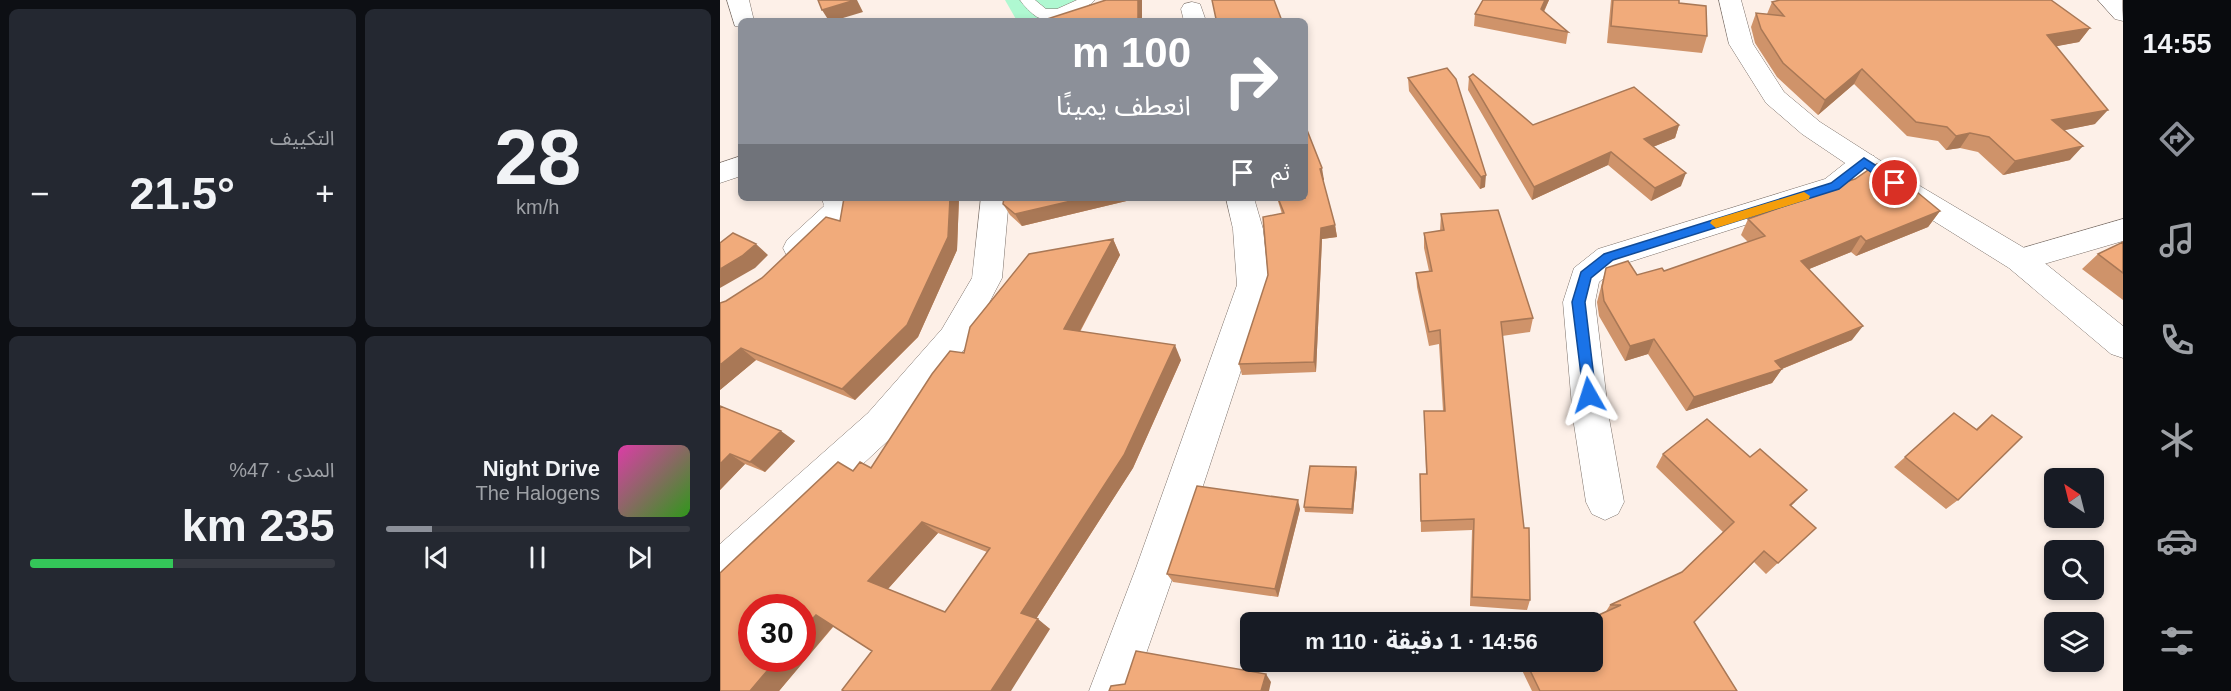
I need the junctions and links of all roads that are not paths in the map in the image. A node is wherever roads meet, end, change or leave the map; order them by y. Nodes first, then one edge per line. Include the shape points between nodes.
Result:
1 (738, 0) edge
2 (1027, 0) edge
3 (1088, 0) edge
4 (1730, 0) edge
5 (2109, 0) edge
6 (2123, 14) edge
7 (742, 18) edge
8 (1864, 162) junction
9 (738, 166) edge
10 (720, 174) edge
11 (837, 201) edge
12 (995, 201) edge
13 (1241, 201) edge
14 (2123, 230) edge
15 (2020, 260) junction
16 (775, 270) edge
17 (2123, 345) edge
18 (1605, 502) dead end
19 (720, 570) edge
20 (1111, 691) edge

1 - 7 street
2 - 3 lane via 1043,14 1060,13
4 - 8 street via 1741,44 1775,97 1811,128
5 - 6 street
8 - 15 street
8 - 18 street via 1835,186 1609,257 1585,276 1579,302
9 - 10 street
11 - 16 street via 839,208
12 - 19 street via 987,278 954,338 881,424
13 - 20 street via 1248,229 1253,285
14 - 15 street
15 - 17 street

